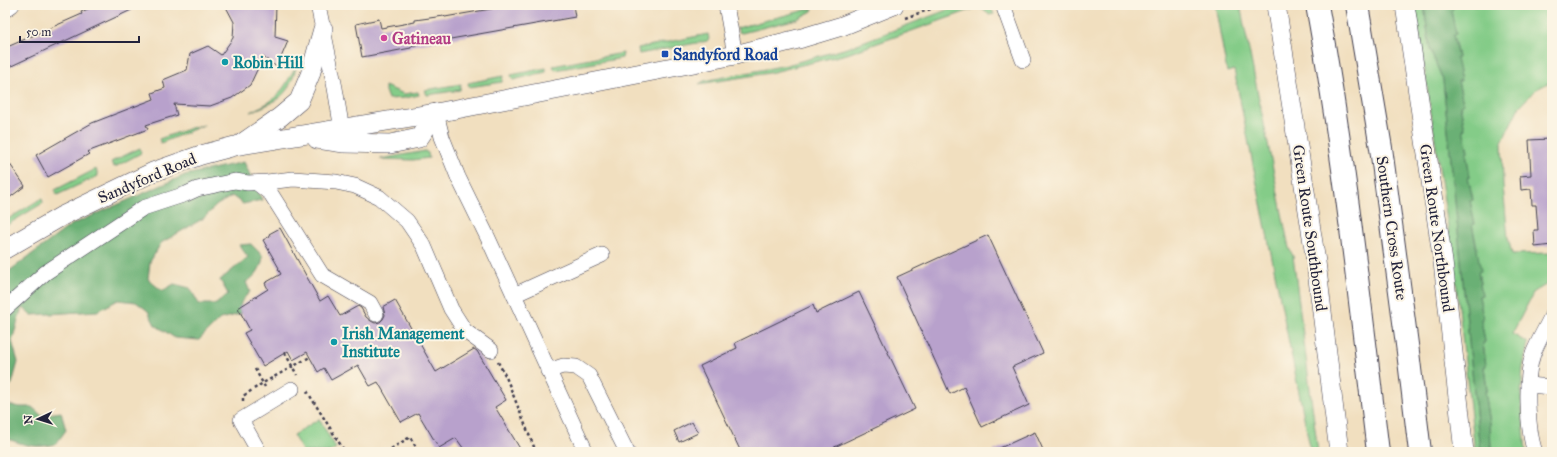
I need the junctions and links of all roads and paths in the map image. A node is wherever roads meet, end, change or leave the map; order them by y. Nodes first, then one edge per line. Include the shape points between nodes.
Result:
1 (12, 5) edge
2 (318, 5) edge
3 (726, 5) edge
4 (894, 5) edge
5 (1003, 5) edge
6 (1276, 5) edge
7 (1317, 5) edge
8 (1357, 5) edge
9 (1405, 5) edge
10 (5, 10) edge
11 (323, 29) junction
12 (735, 55) junction
13 (1023, 60) dead end
14 (436, 114) junction
15 (342, 130) junction
16 (300, 137) junction
17 (239, 146) junction
18 (257, 183) junction
19 (5, 249) edge
20 (602, 255) dead end
21 (514, 295) junction
22 (5, 309) edge
23 (376, 314) dead end
24 (1552, 315) edge
25 (491, 350) joint
26 (285, 353) dead end
27 (255, 369) dead end
28 (548, 371) junction
29 (299, 385) junction
30 (1528, 385) junction
31 (265, 387) dead end
32 (1552, 387) edge
33 (464, 450) dead end
34 (259, 452) edge
35 (345, 452) edge
36 (386, 452) edge
37 (419, 452) edge
38 (461, 452) edge
39 (536, 452) edge
40 (586, 452) edge
41 (627, 452) edge
42 (1339, 452) edge
43 (1378, 452) edge
44 (1420, 452) edge
45 (1464, 452) edge
46 (1535, 452) edge

1 - 10 street
2 - 11 street
3 - 12 street
4 - 12 main road, Sandyford Road via 842,26
5 - 13 street
6 - 42 main road, Green Route Southbound via 1316,262
7 - 43 highway via 1355,264
8 - 44 highway, Southern Cross Route via 1381,148
9 - 45 main road, Green Route Northbound via 1443,262
11 - 15 street
11 - 17 main road via 310,75 299,101
12 - 14 main road, Sandyford Road
14 - 15 main road, Sandyford Road
14 - 16 main road, Sandyford Road via 419,138 390,144 344,143
14 - 21 street via 458,178
15 - 16 main road, Sandyford Road
16 - 17 main road, Sandyford Road
17 - 19 main road, Sandyford Road via 201,155 153,172 62,216
18 - 22 street via 235,182 209,186 144,208 45,273
18 - 23 street via 270,194 322,275 370,303
18 - 25 street via 293,179 336,182 355,186 378,197 407,221 424,246 451,309 465,331
20 - 21 street
21 - 28 street
24 - 30 street via 1533,355
25 - 39 path via 506,377
26 - 29 path
27 - 31 path
28 - 40 street
28 - 41 street via 563,366 576,367 589,376
29 - 34 street via 240,420
29 - 35 path
30 - 32 street
30 - 46 street via 1529,415
33 - 38 path
36 - 37 path via 410,437

